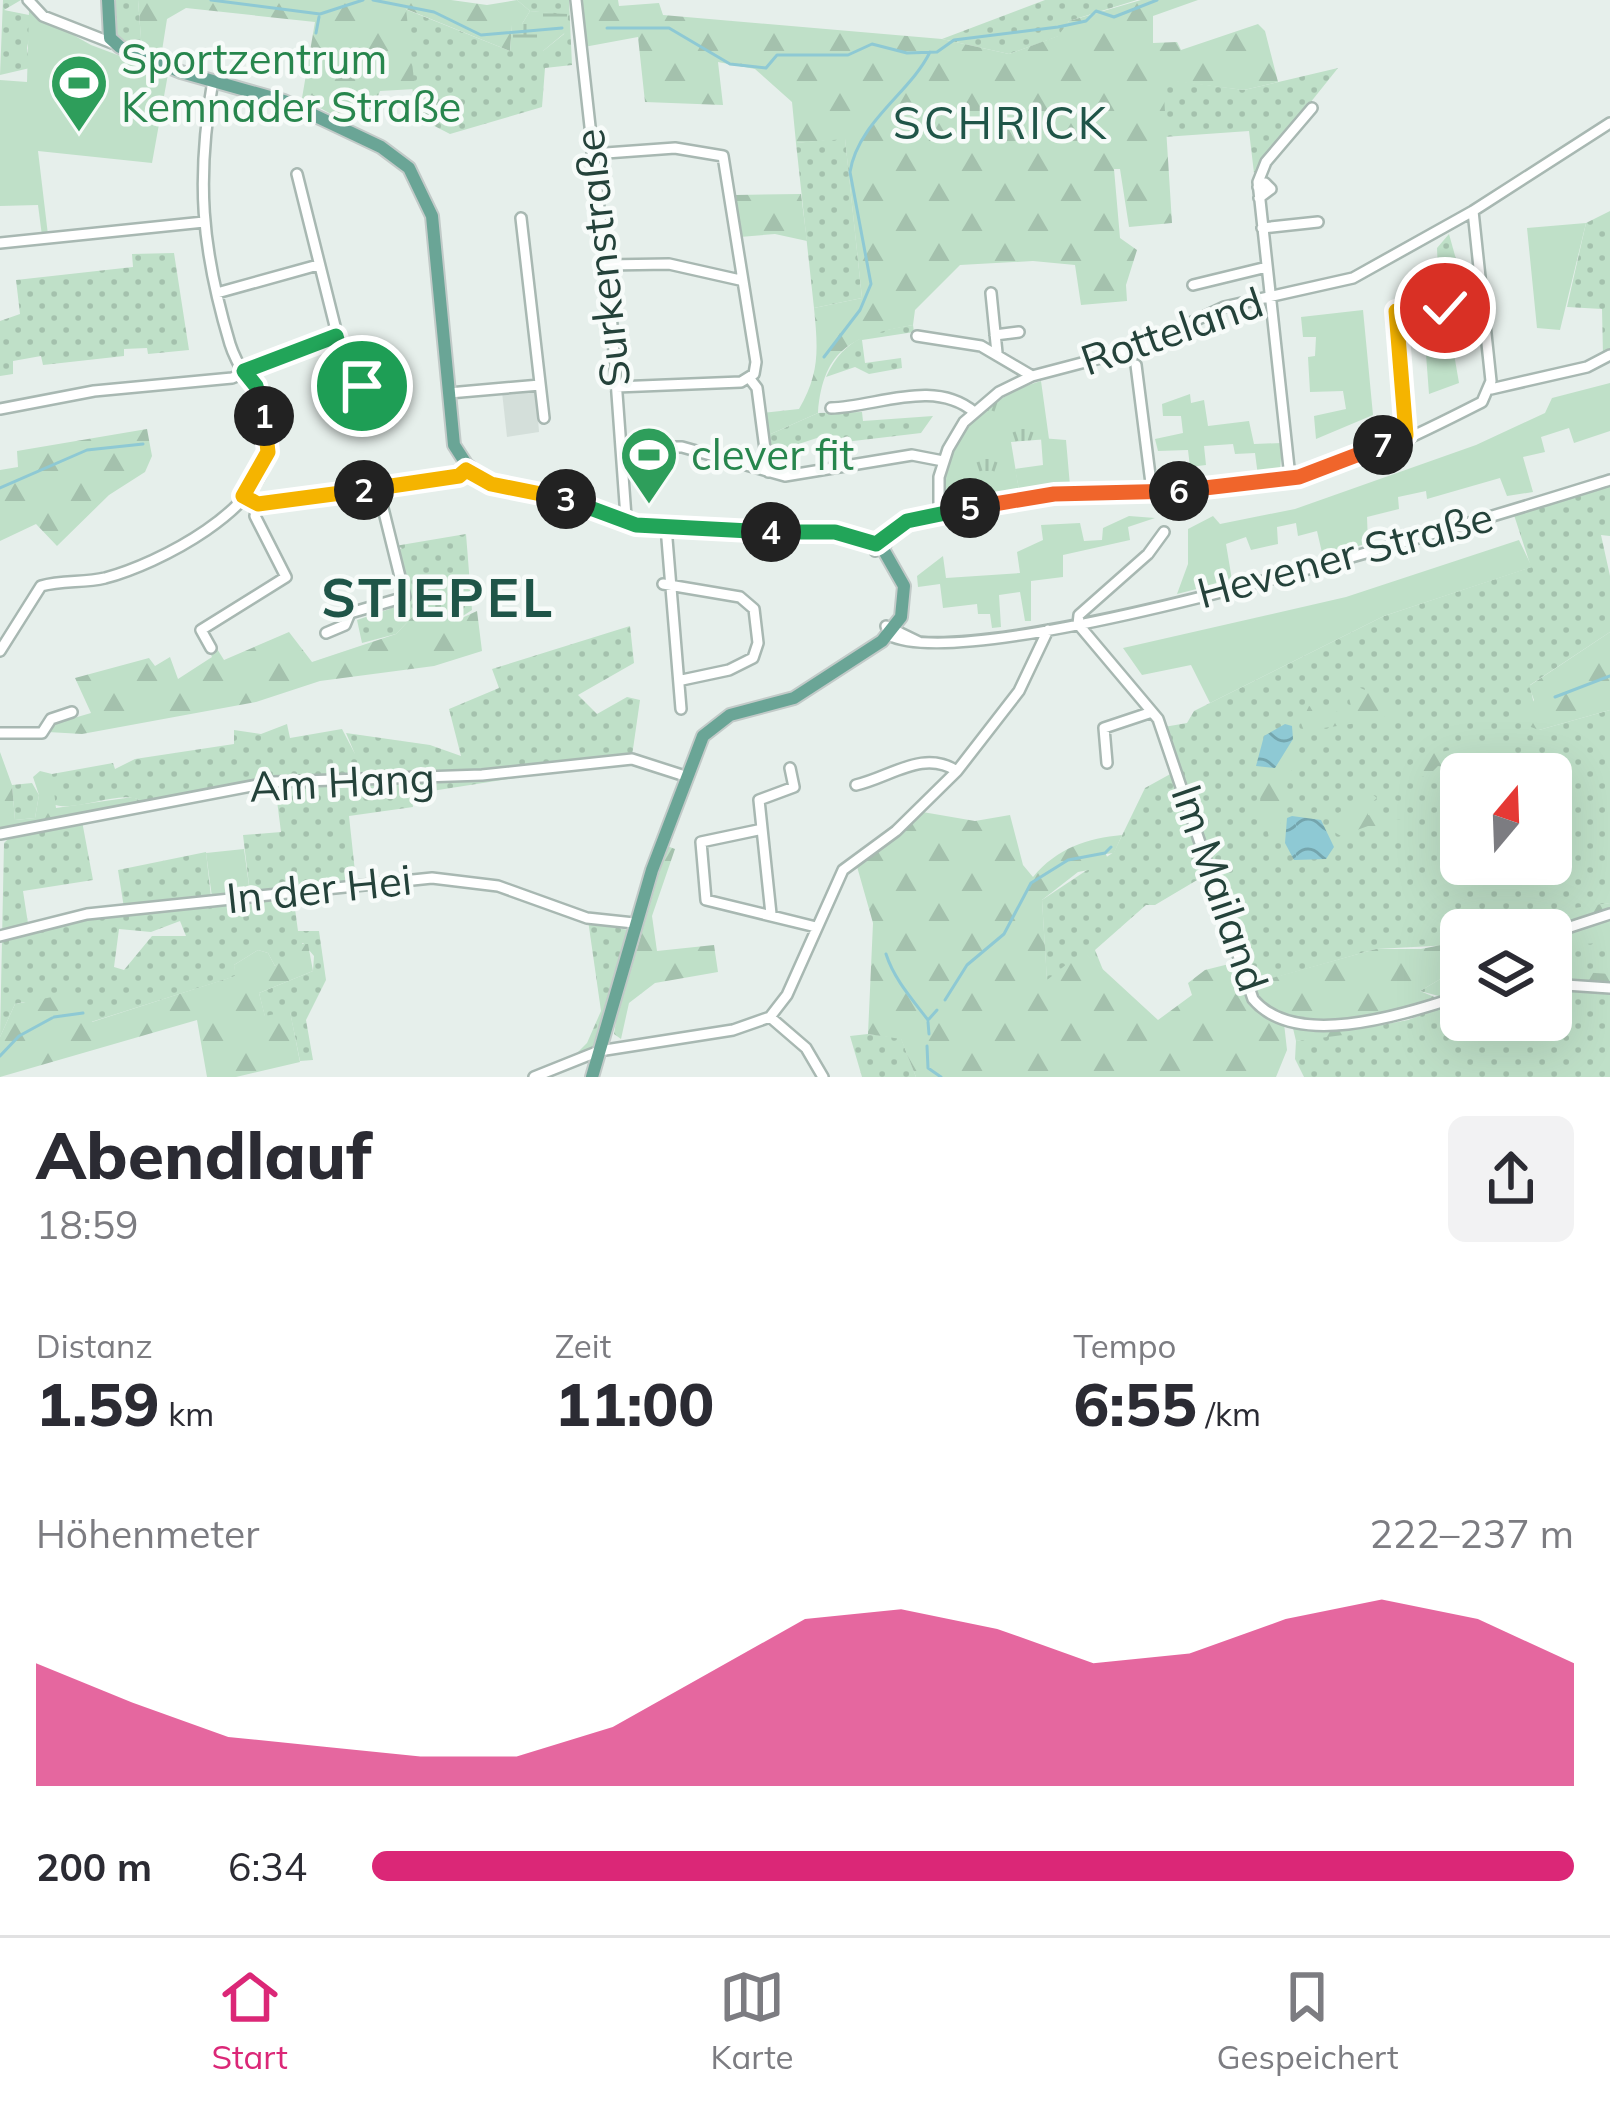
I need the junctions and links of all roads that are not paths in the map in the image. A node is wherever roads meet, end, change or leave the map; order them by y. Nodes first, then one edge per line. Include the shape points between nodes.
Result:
1 (28, 0) edge
2 (108, 0) edge
3 (576, 0) edge
4 (114, 43) junction
5 (213, 80) junction
6 (1312, 109) dead end
7 (1610, 123) edge
8 (592, 154) junction
9 (297, 174) dead end
10 (1473, 211) junction
11 (521, 218) dead end
12 (204, 222) junction
13 (1318, 222) dead end
14 (1262, 228) junction
15 (0, 243) edge
16 (318, 265) junction
17 (606, 265) junction
18 (1267, 267) junction
19 (740, 280) junction
20 (1192, 285) dead end
21 (217, 293) junction
22 (1270, 295) junction
23 (995, 300) dead end
24 (1484, 307) junction
25 (1019, 332) dead end
26 (995, 334) junction
27 (336, 336) junction
28 (917, 336) dead end
29 (997, 352) junction
30 (1610, 355) edge
31 (1136, 365) dead end
32 (244, 371) junction
33 (1032, 376) junction
34 (750, 379) junction
35 (350, 385) dead end
36 (540, 385) junction
37 (616, 387) junction
38 (1491, 389) junction
39 (449, 393) junction
40 (832, 408) dead end
41 (0, 409) edge
42 (974, 412) junction
43 (544, 418) dead end
44 (1406, 435) junction
45 (622, 447) junction
46 (944, 461) junction
47 (468, 467) junction
48 (768, 472) junction
49 (1290, 477) junction
50 (1610, 480) edge
51 (377, 488) junction
52 (1152, 490) junction
53 (243, 496) junction
54 (258, 504) junction
55 (939, 513) junction
56 (626, 520) junction
57 (666, 526) junction
58 (1164, 532) dead end
59 (878, 548) junction
60 (668, 585) junction
61 (1078, 624) junction
62 (890, 630) junction
63 (1048, 630) junction
64 (326, 633) dead end
65 (212, 648) dead end
66 (0, 651) edge
67 (682, 680) junction
68 (681, 710) dead end
69 (72, 712) dead end
70 (1153, 712) junction
71 (0, 733) edge
72 (1107, 764) dead end
73 (790, 768) dead end
74 (957, 771) junction
75 (685, 776) junction
76 (856, 785) dead end
77 (758, 830) junction
78 (0, 834) edge
79 (771, 914) junction
80 (1610, 914) edge
81 (634, 923) junction
82 (1572, 926) edge
83 (816, 927) junction
84 (0, 936) edge
85 (1572, 985) edge
86 (1610, 988) edge
87 (1440, 1001) edge
88 (770, 1017) junction
89 (599, 1051) junction
90 (534, 1077) edge
91 (592, 1077) edge
92 (823, 1077) edge

1 - 4 street via 43,16
2 - 4 main road
3 - 8 street, Surkenstraße
4 - 5 main road
5 - 12 street via 200,153
5 - 39 main road via 302,109 410,168 432,216
6 - 14 street via 1266,162 1258,193
7 - 10 street, Rotteland
8 - 17 street, Surkenstraße
8 - 19 street via 675,148 723,156
9 - 16 street
10 - 22 street, Rotteland via 1379,268
10 - 24 street
11 - 36 street
12 - 15 street
12 - 21 street
13 - 14 street
14 - 18 street
16 - 21 street
16 - 27 street
17 - 19 street via 668,264
17 - 37 street, Surkenstraße
18 - 20 street
18 - 22 street
19 - 34 street via 756,362
21 - 32 street
22 - 33 street, Rotteland via 1135,349
22 - 49 street
23 - 26 street
24 - 38 street
24 - 44 street via 1396,311
25 - 26 street
26 - 29 street
27 - 32 street
27 - 35 street
28 - 29 street
29 - 33 street
30 - 38 street
31 - 52 street
32 - 41 street
32 - 53 street via 260,397 269,446
33 - 42 street, Rotteland
34 - 37 street
34 - 48 street
36 - 39 street
36 - 43 street
37 - 45 street, Surkenstraße
38 - 44 street via 1478,404
39 - 47 main road
40 - 42 street via 921,396
42 - 46 street, Rotteland
44 - 49 street
45 - 48 street via 682,447
45 - 56 street, Surkenstraße
46 - 48 street via 912,455 796,476
46 - 55 street, Rotteland
47 - 51 street via 459,476
47 - 56 main road via 491,484 546,491
49 - 52 street
50 - 61 street, Hevener Straße via 1383,549
51 - 54 street
51 - 64 street via 405,597 350,613 345,626
52 - 55 street via 1054,494
53 - 54 street
53 - 66 street via 230,514 172,551 98,580 41,586
54 - 65 street via 255,516 286,577 201,630
55 - 59 street via 898,525
56 - 57 main road
57 - 59 main road via 799,532
57 - 60 street
58 - 61 street, Hevener Straße
59 - 62 main road via 897,575
60 - 67 street
60 - 67 street via 746,599 756,622 756,652 745,664
61 - 63 street, Hevener Straße
61 - 70 street, Im Mailand
62 - 63 street, Hevener Straße via 919,642 962,644
62 - 75 main road via 784,703 720,720
63 - 74 street via 1019,692
67 - 68 street
69 - 71 street via 51,718 42,733
70 - 72 street, Im Mailand via 1104,728
70 - 87 street, Im Mailand via 1262,1009 1284,1020 1347,1024
73 - 77 street via 794,787 760,797
74 - 76 street via 920,762
74 - 83 street via 896,831 848,864
75 - 78 street, Am Hang via 632,759 482,775 273,782
75 - 81 main road
77 - 79 street
77 - 79 street via 703,839 701,870 710,903
79 - 83 street
80 - 82 street
81 - 84 street, In der Hei via 587,917 498,886 432,878 124,909
81 - 89 main road
83 - 88 street
85 - 86 street
88 - 89 street
88 - 92 street via 806,1048
89 - 90 street
89 - 91 main road

